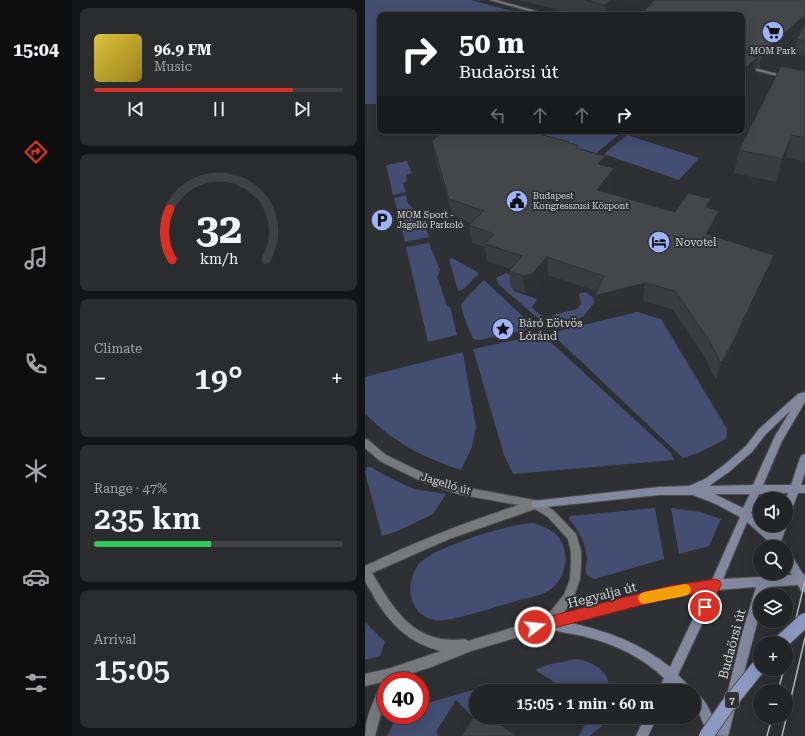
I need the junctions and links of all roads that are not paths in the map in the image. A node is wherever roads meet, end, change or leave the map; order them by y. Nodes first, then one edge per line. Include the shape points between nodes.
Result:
1 (492, 0) edge
2 (537, 12) edge
3 (745, 67) edge
4 (805, 82) edge
5 (805, 394) edge
6 (365, 443) edge
7 (805, 458) edge
8 (689, 490) junction
9 (755, 490) junction
10 (800, 490) edge
11 (793, 502) edge
12 (536, 504) junction
13 (746, 515) junction
14 (771, 540) edge
15 (793, 566) edge
16 (365, 571) edge
17 (753, 580) edge
18 (764, 580) edge
19 (784, 580) edge
20 (804, 582) edge
21 (715, 585) junction
22 (805, 620) edge
23 (548, 623) junction
24 (788, 636) edge
25 (471, 645) junction
26 (404, 672) edge
27 (753, 674) edge
28 (672, 675) junction
29 (377, 679) edge
30 (365, 680) edge
31 (668, 684) edge
32 (680, 684) edge
33 (701, 706) edge
34 (377, 708) edge
35 (648, 724) edge
36 (369, 736) edge
37 (642, 736) edge
38 (706, 736) edge
39 (714, 736) edge
40 (722, 736) edge

1 - 2 street
3 - 4 street
5 - 8 main road via 762,432 749,449 727,468 708,482
5 - 9 main road via 778,439
6 - 12 street, Jagelló út via 383,458 424,478 458,490
7 - 10 main road
8 - 9 main road
8 - 12 main road
8 - 13 main road via 721,501
9 - 10 main road
9 - 13 main road
10 - 11 main road
12 - 16 street via 456,531
12 - 23 street via 551,514 572,537 576,551 575,579 568,598
13 - 14 main road
13 - 21 main road
15 - 20 main road
16 - 25 street via 389,612 415,636 443,646
17 - 21 main road, Hegyalja út
18 - 40 main road, Budaörsi út
19 - 20 main road, Hegyalja út
21 - 23 main road, Hegyalja út via 669,592
21 - 28 main road
22 - 24 main road, bridge
23 - 25 street, Hegyalja út
23 - 28 main road via 626,645
25 - 26 street, Hegyalja út
27 - 38 main road, 7, bridge
28 - 31 main road
28 - 32 main road
29 - 30 street, Hegyalja út
33 - 39 main road
34 - 36 street
35 - 37 main road

